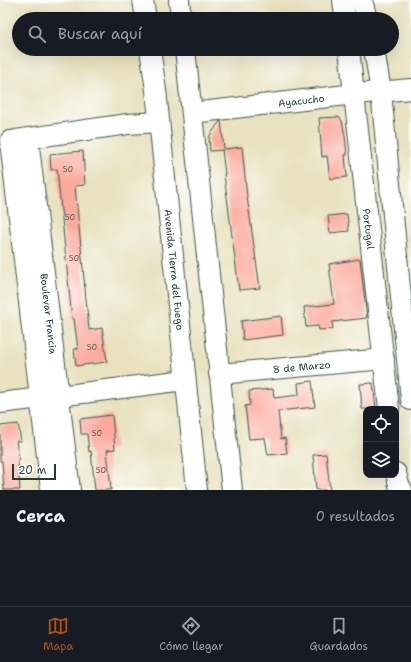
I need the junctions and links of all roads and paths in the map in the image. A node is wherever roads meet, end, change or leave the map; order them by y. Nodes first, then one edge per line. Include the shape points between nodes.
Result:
1 (143, 0) edge
2 (179, 0) edge
3 (343, 0) edge
4 (362, 0) edge
5 (145, 12) edge
6 (180, 12) edge
7 (344, 12) edge
8 (365, 12) edge
9 (151, 56) edge
10 (186, 56) edge
11 (350, 56) edge
12 (375, 56) edge
13 (411, 89) edge
14 (381, 92) junction
15 (355, 94) junction
16 (192, 113) junction
17 (158, 122) junction
18 (13, 140) edge
19 (384, 359) junction
20 (218, 374) junction
21 (185, 380) junction
22 (50, 397) junction
23 (411, 400) edge
24 (0, 403) edge
25 (389, 406) edge
26 (397, 478) edge
27 (51, 490) edge
28 (70, 490) edge
29 (197, 490) edge
30 (232, 490) edge
31 (402, 490) edge

1 - 5 street
2 - 6 street
3 - 7 street
4 - 8 street
9 - 17 street, Avenida Tierra del Fuego
10 - 16 street
11 - 15 street, Portugal
12 - 14 street
13 - 14 street, Ayacucho
14 - 15 street, Ayacucho
14 - 23 street
15 - 16 street, Ayacucho
15 - 19 street, Portugal
16 - 20 street
17 - 18 street
17 - 21 street, Avenida Tierra del Fuego
18 - 22 street, Boulevar Francia
19 - 20 street, 8 de Marzo
19 - 25 street, Portugal
20 - 30 street
21 - 22 street
21 - 29 street, Avenida Tierra del Fuego
22 - 24 street
22 - 27 street, Boulevar Francia
22 - 28 street, Boulevar Francia
26 - 31 street

